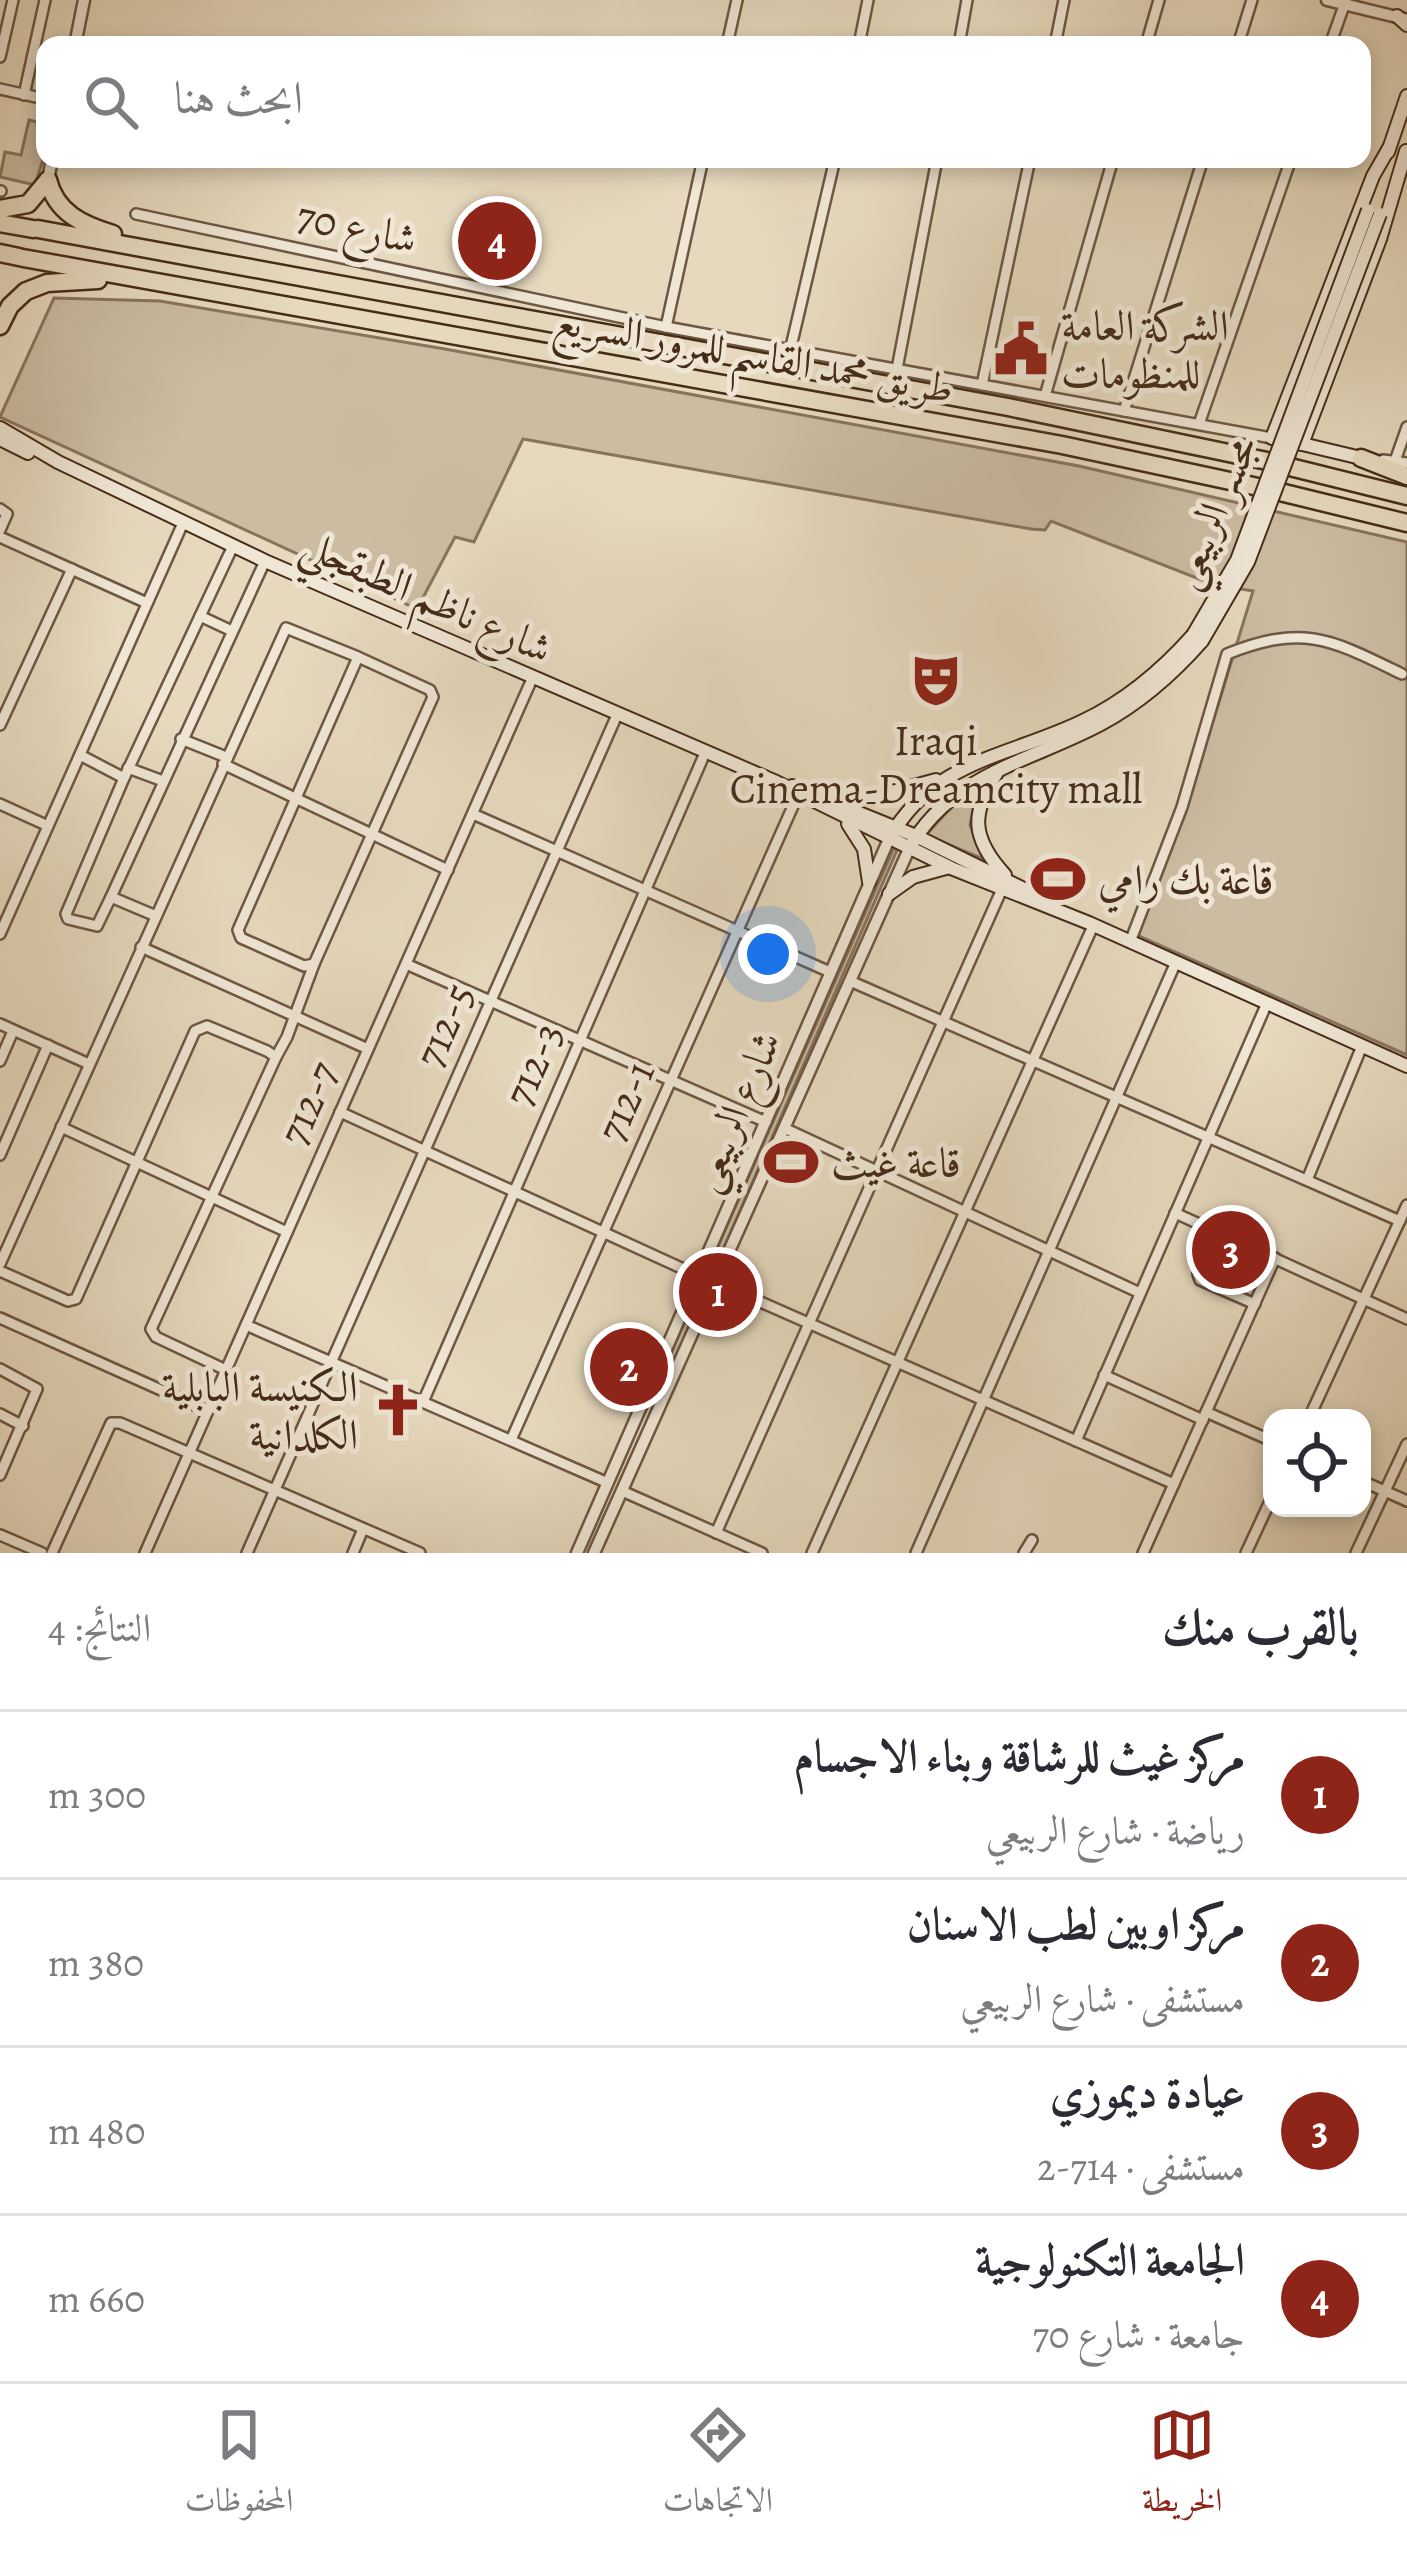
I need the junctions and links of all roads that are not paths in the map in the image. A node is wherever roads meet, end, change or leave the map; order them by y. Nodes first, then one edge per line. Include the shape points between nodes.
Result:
1 (13, 0) edge
2 (45, 0) edge
3 (84, 0) edge
4 (737, 0) edge
5 (868, 0) edge
6 (967, 0) edge
7 (1064, 0) edge
8 (1160, 0) edge
9 (1252, 0) edge
10 (1327, 0) edge
11 (1345, 2) edge
12 (1404, 15) edge
13 (37, 36) edge
14 (77, 36) edge
15 (730, 36) edge
16 (861, 36) edge
17 (960, 36) edge
18 (1057, 36) edge
19 (1149, 36) edge
20 (1241, 36) edge
21 (1333, 36) edge
22 (36, 40) edge
23 (0, 57) edge
24 (0, 89) edge
25 (24, 94) junction
26 (1407, 96) edge
27 (36, 97) edge
28 (1389, 148) junction
29 (1406, 149) edge
30 (50, 168) edge
31 (701, 168) edge
32 (833, 168) edge
33 (935, 168) edge
34 (1028, 168) edge
35 (1111, 168) edge
36 (1200, 168) edge
37 (1288, 168) edge
38 (48, 181) junction
39 (0, 209) edge
40 (1374, 212) junction
41 (136, 214) dead end
42 (0, 223) edge
43 (0, 254) edge
44 (180, 255) junction
45 (173, 285) junction
46 (0, 326) edge
47 (666, 327) junction
48 (790, 351) junction
49 (897, 369) junction
50 (982, 385) junction
51 (1045, 396) junction
52 (1124, 411) junction
53 (1199, 424) junction
54 (1407, 427) edge
55 (0, 428) edge
56 (1275, 438) joint
57 (0, 440) edge
58 (1361, 458) junction
59 (1268, 461) dead end
60 (58, 462) junction
61 (1401, 462) edge
62 (1290, 466) dead end
63 (1407, 476) edge
64 (1258, 487) dead end
65 (1280, 492) dead end
66 (1407, 496) edge
67 (0, 508) edge
68 (182, 523) junction
69 (1407, 523) edge
70 (0, 535) edge
71 (233, 546) junction
72 (265, 561) junction
73 (72, 569) junction
74 (146, 602) junction
75 (200, 616) junction
76 (232, 631) junction
77 (1198, 638) junction
78 (358, 657) junction
79 (1402, 674) dead end
80 (532, 679) junction
81 (617, 715) junction
82 (0, 725) edge
83 (181, 739) junction
84 (704, 753) junction
85 (80, 755) junction
86 (225, 760) junction
87 (964, 766) junction
88 (999, 770) junction
89 (126, 773) junction
90 (163, 781) junction
91 (800, 792) junction
92 (825, 796) junction
93 (295, 798) junction
94 (0, 804) edge
95 (472, 814) junction
96 (838, 816) junction
97 (46, 825) junction
98 (892, 833) junction
99 (372, 834) junction
100 (913, 843) junction
101 (557, 851) junction
102 (951, 868) junction
103 (448, 870) junction
104 (869, 882) junction
105 (1006, 884) junction
106 (645, 890) junction
107 (889, 894) junction
108 (111, 897) junction
109 (155, 916) junction
110 (1091, 924) junction
111 (736, 931) junction
112 (0, 934) edge
113 (1130, 942) junction
114 (142, 947) junction
115 (1176, 962) junction
116 (314, 964) junction
117 (406, 964) junction
118 (830, 972) junction
119 (850, 980) junction
120 (490, 1001) junction
121 (1267, 1003) junction
122 (295, 1016) junction
123 (944, 1021) junction
124 (0, 1024) edge
125 (14, 1031) junction
126 (580, 1041) junction
127 (48, 1045) junction
128 (1362, 1046) junction
129 (368, 1048) junction
130 (276, 1057) junction
131 (1033, 1060) junction
132 (0, 1061) edge
133 (89, 1064) junction
134 (1407, 1066) edge
135 (670, 1080) junction
136 (1117, 1097) junction
137 (340, 1112) junction
138 (766, 1122) junction
139 (61, 1127) junction
140 (784, 1128) junction
141 (1208, 1137) junction
142 (425, 1150) junction
143 (0, 1155) edge
144 (135, 1162) junction
145 (877, 1171) junction
146 (1307, 1180) junction
147 (514, 1191) junction
148 (211, 1196) junction
149 (1407, 1205) edge
150 (965, 1212) junction
151 (1175, 1213) junction
152 (1400, 1221) junction
153 (1214, 1231) junction
154 (287, 1232) junction
155 (603, 1232) junction
156 (1049, 1251) junction
157 (1275, 1258) junction
158 (0, 1268) edge
159 (700, 1276) junction
160 (715, 1282) junction
161 (1140, 1293) junction
162 (1364, 1298) junction
163 (1255, 1304) junction
164 (0, 1318) edge
165 (1407, 1319) edge
166 (809, 1324) junction
167 (246, 1325) junction
168 (332, 1362) junction
169 (898, 1362) junction
170 (660, 1368) junction
171 (0, 1369) edge
172 (226, 1370) junction
173 (674, 1374) junction
174 (1104, 1376) junction
175 (983, 1400) junction
176 (423, 1402) junction
177 (1313, 1409) edge
178 (208, 1411) junction
179 (0, 1414) edge
180 (1204, 1416) junction
181 (23, 1426) junction
182 (1263, 1438) edge
183 (511, 1441) junction
184 (1076, 1441) junction
185 (1407, 1444) edge
186 (189, 1454) junction
187 (0, 1475) edge
188 (608, 1483) junction
189 (1174, 1484) junction
190 (1371, 1485) edge
191 (275, 1491) junction
192 (622, 1491) junction
193 (1385, 1492) junction
194 (1407, 1501) edge
195 (1263, 1516) edge
196 (363, 1529) junction
197 (716, 1533) junction
198 (0, 1534) edge
199 (1032, 1540) dead end
200 (42, 1553) edge
201 (52, 1553) edge
202 (145, 1553) edge
203 (247, 1553) edge
204 (352, 1553) edge
205 (420, 1553) edge
206 (577, 1553) edge
207 (594, 1553) edge
208 (762, 1553) edge
209 (812, 1553) edge
210 (916, 1553) edge
211 (1024, 1553) edge
212 (1143, 1553) edge
213 (1246, 1553) edge
214 (1356, 1553) edge

1 - 23 street
2 - 13 street
3 - 14 street
4 - 15 street
5 - 16 street
6 - 17 street
7 - 18 street
8 - 19 street
9 - 20 street
10 - 11 street
11 - 12 street
11 - 21 street
22 - 25 street
24 - 25 street
25 - 27 street
26 - 28 main road
28 - 40 main road
28 - 56 main road
29 - 40 main road
29 - 58 main road via 1380,239 1299,444
30 - 38 street
31 - 47 street
32 - 48 street
33 - 49 street
34 - 50 street
35 - 51 street
36 - 52 street
37 - 53 street
38 - 39 highway via 28,204
38 - 44 highway via 69,215
40 - 77 main road, مجسر الربيعي, bridge via 1237,560
41 - 47 street, شارع 70
42 - 44 highway, طريق محمد القاسم للمرور السريع
43 - 45 highway, طريق محمد القاسم للمرور السريع
44 - 59 highway, طريق محمد القاسم للمرور السريع
45 - 46 highway via 70,280 27,290
45 - 64 highway, طريق محمد القاسم للمرور السريع
47 - 48 street, شارع 70
48 - 49 street, شارع 70
49 - 50 street, شارع 70
50 - 51 street, شارع 70
51 - 52 street, شارع 70
52 - 53 street, شارع 70
53 - 56 street, شارع 70
54 - 61 street
55 - 60 main road, شارع ناظم الطبقجلي
57 - 60 main road, شارع ناظم الطبقجلي
58 - 61 street
58 - 63 highway
60 - 68 main road, شارع ناظم الطبقجلي
62 - 66 highway
65 - 69 highway
67 - 70 street via 7,514
68 - 71 main road, شارع ناظم الطبقجلي
68 - 74 street
70 - 73 street
71 - 72 main road, شارع ناظم الطبقجلي
71 - 75 street
72 - 76 street
72 - 80 main road, شارع ناظم الطبقجلي
73 - 74 street
73 - 82 street
74 - 85 street
75 - 76 street
75 - 89 street
76 - 83 street
77 - 87 main road, مجسر الربيعي via 1106,709
77 - 88 main road, مجسر الربيعي via 1163,682 1126,709
78 - 86 street via 286,628
78 - 93 street
78 - 99 street via 433,693
79 - 113 street via 1318,638 1264,640 1228,655
80 - 81 main road, شارع ناظم الطبقجلي
80 - 95 street, 712-7
81 - 84 main road, شارع ناظم الطبقجلي
81 - 101 street, 712-5
83 - 86 street
83 - 90 street
84 - 91 main road, شارع ناظم الطبقجلي
84 - 106 street, 712-3
85 - 89 street
85 - 97 street
86 - 93 street
86 - 109 street
87 - 92 main road via 898,792
87 - 98 main road, مجسر الربيعي via 916,802
88 - 100 main road, مجسر الربيعي via 954,794
88 - 105 main road via 979,808 979,836
89 - 90 street
89 - 108 street via 68,919 97,926
90 - 108 street
91 - 92 main road, شارع ناظم الطبقجلي
91 - 96 main road, شارع ناظم الطبقجلي
91 - 111 street, 712-1
92 - 98 main road, شارع ناظم الطبقجلي
93 - 99 street
93 - 116 street via 238,930 241,938
94 - 97 street
95 - 101 street
95 - 103 street, 712-7
96 - 98 main road, شارع ناظم الطبقجلي
96 - 104 main road via 857,835
97 - 112 street
98 - 100 main road, شارع ناظم الطبقجلي
98 - 104 street, شارع الربيعي
99 - 103 street
99 - 116 street
100 - 102 main road, شارع ناظم الطبقجلي
100 - 105 main road, شارع ناظم الطبقجلي
100 - 107 street, شارع الربيعي
101 - 106 street
101 - 120 street, 712-5
102 - 105 main road, شارع ناظم الطبقجلي
102 - 107 main road via 918,874
103 - 117 street, 712-7
104 - 118 street, شارع الربيعي
105 - 110 main road, شارع ناظم الطبقجلي
105 - 123 street
106 - 111 street
106 - 126 street, 712-3
107 - 119 street, شارع الربيعي
108 - 109 street
109 - 114 street
110 - 113 main road, شارع ناظم الطبقجلي
110 - 131 street
111 - 118 street
111 - 135 street, 712-1
113 - 115 main road, شارع ناظم الطبقجلي
114 - 122 street
114 - 133 street
115 - 121 main road, شارع ناظم الطبقجلي
115 - 136 street
116 - 122 street
117 - 120 street
117 - 129 street, 712-7
118 - 138 street, شارع الربيعي
119 - 123 street
119 - 140 street, شارع الربيعي
120 - 126 street
120 - 142 street, 712-5
121 - 128 main road, شارع ناظم الطبقجلي
121 - 141 street
122 - 129 street
122 - 130 street
123 - 131 street
123 - 145 street
124 - 125 street
125 - 127 street
125 - 132 street
126 - 135 street
126 - 147 street, 712-3
127 - 133 street
127 - 143 street
128 - 134 main road, شارع ناظم الطبقجلي
128 - 146 street
129 - 137 street, 712-7
130 - 144 street via 200,1026
130 - 148 street
131 - 136 street
131 - 150 street
133 - 139 street
135 - 138 street
135 - 155 street, 712-1
136 - 141 street
136 - 156 street
137 - 142 street
137 - 154 street, 712-7
138 - 159 street, شارع الربيعي
139 - 144 street
139 - 158 street
140 - 145 street
140 - 160 street, شارع الربيعي
141 - 146 street
141 - 151 street
142 - 147 street
142 - 168 street, 712-5
144 - 148 street
144 - 158 street via 76,1299
145 - 150 street
145 - 166 street
146 - 152 street
147 - 155 street
147 - 176 street, 712-3
148 - 154 street
148 - 172 street via 151,1329
149 - 152 street
150 - 156 street
150 - 169 street
151 - 153 street
151 - 161 street
152 - 162 street
153 - 157 street
153 - 163 street via 1200,1280
154 - 167 street, 712-7
155 - 159 street
155 - 183 street, 712-1
156 - 161 street
156 - 175 street
157 - 162 street
157 - 163 street
159 - 170 street, شارع الربيعي
160 - 166 street
160 - 173 street, شارع الربيعي
161 - 174 street
162 - 165 street
162 - 177 street
163 - 180 street
164 - 178 street
166 - 169 street
166 - 197 street
167 - 168 street
167 - 172 street, 712-7
168 - 176 street
168 - 191 street, 712-5
169 - 175 street
169 - 209 street
170 - 173 street
170 - 188 street, شارع الربيعي
171 - 181 street via 38,1389
172 - 178 street, 712-7
173 - 192 street, شارع الربيعي
174 - 180 street
174 - 184 street
175 - 184 street
175 - 210 street
176 - 183 street
178 - 186 street, 712-7
179 - 181 street
180 - 182 street
180 - 189 street
181 - 187 street
183 - 188 street
184 - 189 street
185 - 193 street
186 - 191 street
186 - 201 street via 111,1423
186 - 202 street, 712-7
188 - 206 street, شارع الربيعي
189 - 212 street
190 - 193 street
191 - 196 street
191 - 203 street, 712-5
192 - 197 street
192 - 207 street, شارع الربيعي
193 - 194 street
193 - 214 street
195 - 213 street
196 - 204 street
196 - 205 street
197 - 208 street
198 - 200 street
199 - 211 street

